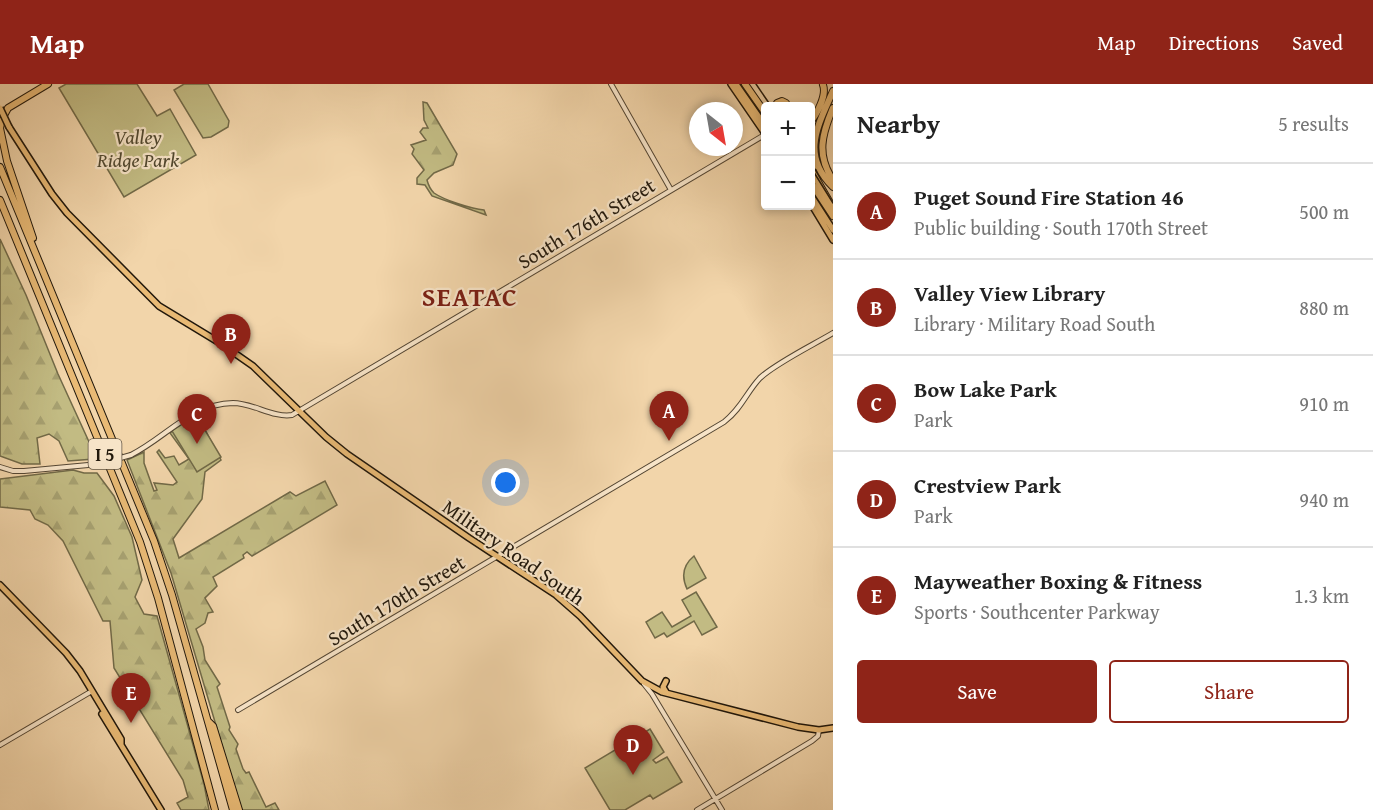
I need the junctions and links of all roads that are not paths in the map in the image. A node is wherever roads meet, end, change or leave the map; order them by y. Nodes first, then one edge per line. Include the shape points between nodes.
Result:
1 (48, 84) edge
2 (611, 84) edge
3 (734, 84) edge
4 (826, 85) edge
5 (747, 86) edge
6 (833, 91) edge
7 (740, 94) junction
8 (830, 106) edge
9 (0, 108) edge
10 (761, 108) edge
11 (815, 116) edge
12 (761, 122) edge
13 (761, 128) edge
14 (761, 137) edge
15 (0, 146) edge
16 (7, 161) junction
17 (815, 163) edge
18 (0, 167) edge
19 (819, 169) junction
20 (815, 177) edge
21 (833, 180) edge
22 (833, 187) edge
23 (815, 189) edge
24 (671, 191) junction
25 (0, 200) edge
26 (815, 203) edge
27 (815, 205) edge
28 (833, 208) edge
29 (833, 216) edge
30 (833, 230) edge
31 (833, 240) edge
32 (42, 268) junction
33 (833, 333) edge
34 (298, 411) junction
35 (0, 467) edge
36 (498, 557) junction
37 (0, 585) edge
38 (642, 681) junction
39 (666, 681) dead end
40 (91, 692) junction
41 (665, 692) junction
42 (656, 700) junction
43 (238, 710) dead end
44 (207, 721) junction
45 (833, 728) edge
46 (819, 730) junction
47 (0, 744) edge
48 (716, 799) junction
49 (161, 810) edge
50 (215, 810) edge
51 (233, 810) edge
52 (239, 810) edge
53 (697, 810) edge
54 (722, 810) edge

1 - 16 highway via 5,112 0,135
2 - 24 street
3 - 7 main road
4 - 8 highway
4 - 11 highway
5 - 10 highway
6 - 8 highway
7 - 12 main road
7 - 13 main road
8 - 19 highway via 813,137
8 - 21 highway via 821,152
9 - 34 main road, Military Road South, bridge via 67,213 147,296 253,366
14 - 24 street, South 176th Street
15 - 16 highway
16 - 32 highway
17 - 19 highway
18 - 32 highway, I 5
19 - 22 highway
20 - 28 highway
23 - 29 highway
24 - 34 street, South 176th Street
25 - 50 highway, I 5 via 140,542
26 - 30 main road
27 - 31 main road
32 - 44 highway, I 5 via 158,551
33 - 36 street, South 170th Street via 766,373 724,422
34 - 35 street, bridge via 283,416 237,403 207,407 189,415 144,448 99,464 24,471
34 - 36 main road, Military Road South via 348,454
36 - 38 main road, Military Road South via 568,605
36 - 43 street, South 170th Street
37 - 40 main road via 66,653
38 - 41 main road, Military Road South
38 - 42 street
39 - 41 main road
40 - 47 street
40 - 49 main road
41 - 42 street via 657,694
41 - 46 main road, Military Road South
42 - 48 street
44 - 51 highway, I 5
44 - 52 highway via 213,726
45 - 46 main road, Military Road South
46 - 48 street via 812,741
48 - 53 street
48 - 54 street

